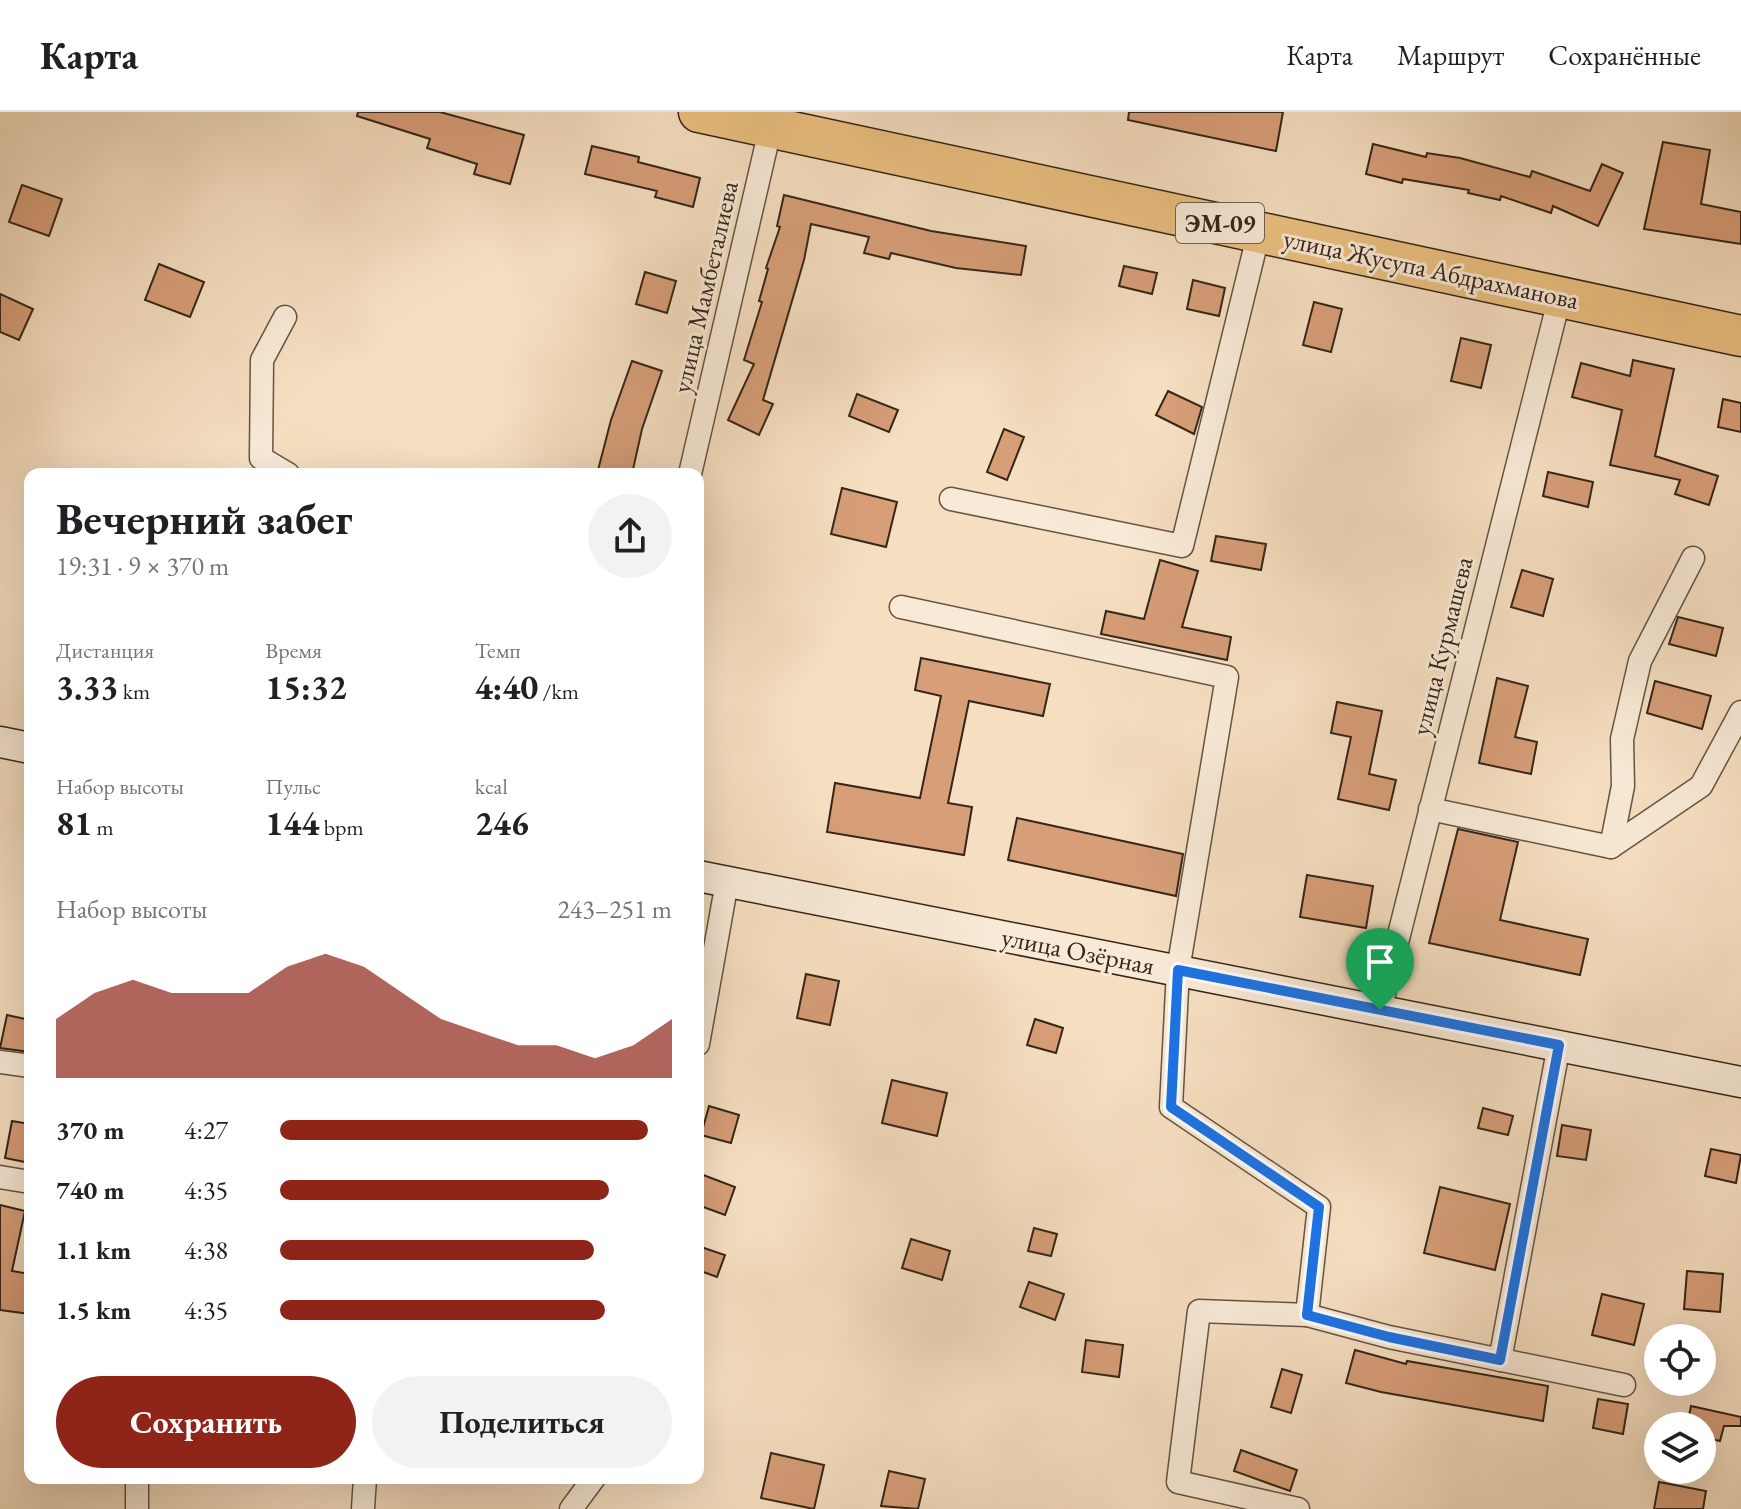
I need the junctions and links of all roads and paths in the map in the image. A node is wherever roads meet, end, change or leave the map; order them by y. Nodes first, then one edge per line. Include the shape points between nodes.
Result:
1 (699, 112) edge
2 (772, 120) edge
3 (1259, 232) junction
4 (1560, 296) junction
5 (285, 317) dead end
6 (1741, 336) edge
7 (278, 468) edge
8 (691, 468) edge
9 (951, 499) dead end
10 (1693, 558) dead end
11 (901, 607) dead end
12 (1741, 712) edge
13 (0, 742) edge
14 (24, 747) edge
15 (1430, 809) junction
16 (1611, 847) junction
17 (713, 879) edge
18 (1178, 970) junction
19 (704, 978) edge
20 (1380, 1010) junction
21 (1559, 1045) junction
22 (0, 1062) edge
23 (24, 1065) edge
24 (1741, 1082) edge
25 (0, 1177) edge
26 (24, 1181) edge
27 (1307, 1315) junction
28 (1500, 1360) junction
29 (1624, 1385) dead end
30 (137, 1484) edge
31 (365, 1484) edge
32 (590, 1484) edge
33 (137, 1509) edge
34 (363, 1509) edge
35 (571, 1509) edge
36 (1298, 1509) edge

1 - 2 highway, улица Жусупа Абдрахманова / ЭМ-09
2 - 3 highway, улица Жусупа Абдрахманова / ЭМ-09
2 - 8 street, улица Мамбеталиева
3 - 4 highway, улица Жусупа Абдрахманова / ЭМ-09
3 - 9 street via 1182,546
4 - 6 highway, улица Жусупа Абдрахманова / ЭМ-09
4 - 15 street, улица Курмашева
5 - 7 street via 262,360 261,458
10 - 16 street via 1640,661 1622,739 1623,786
11 - 18 street via 1227,677
12 - 16 street via 1701,786
13 - 14 street
15 - 16 street
15 - 20 street, улица Курмашева
17 - 18 street, улица Озёрная
17 - 19 street
18 - 20 street, улица Озёрная
18 - 27 street via 1171,1107 1319,1207
20 - 21 street, улица Озёрная
21 - 24 street, улица Озёрная
21 - 28 street
22 - 23 street
25 - 26 street
27 - 28 street
27 - 36 street via 1199,1311 1178,1482
28 - 29 street
30 - 33 street
31 - 34 street
32 - 35 street

